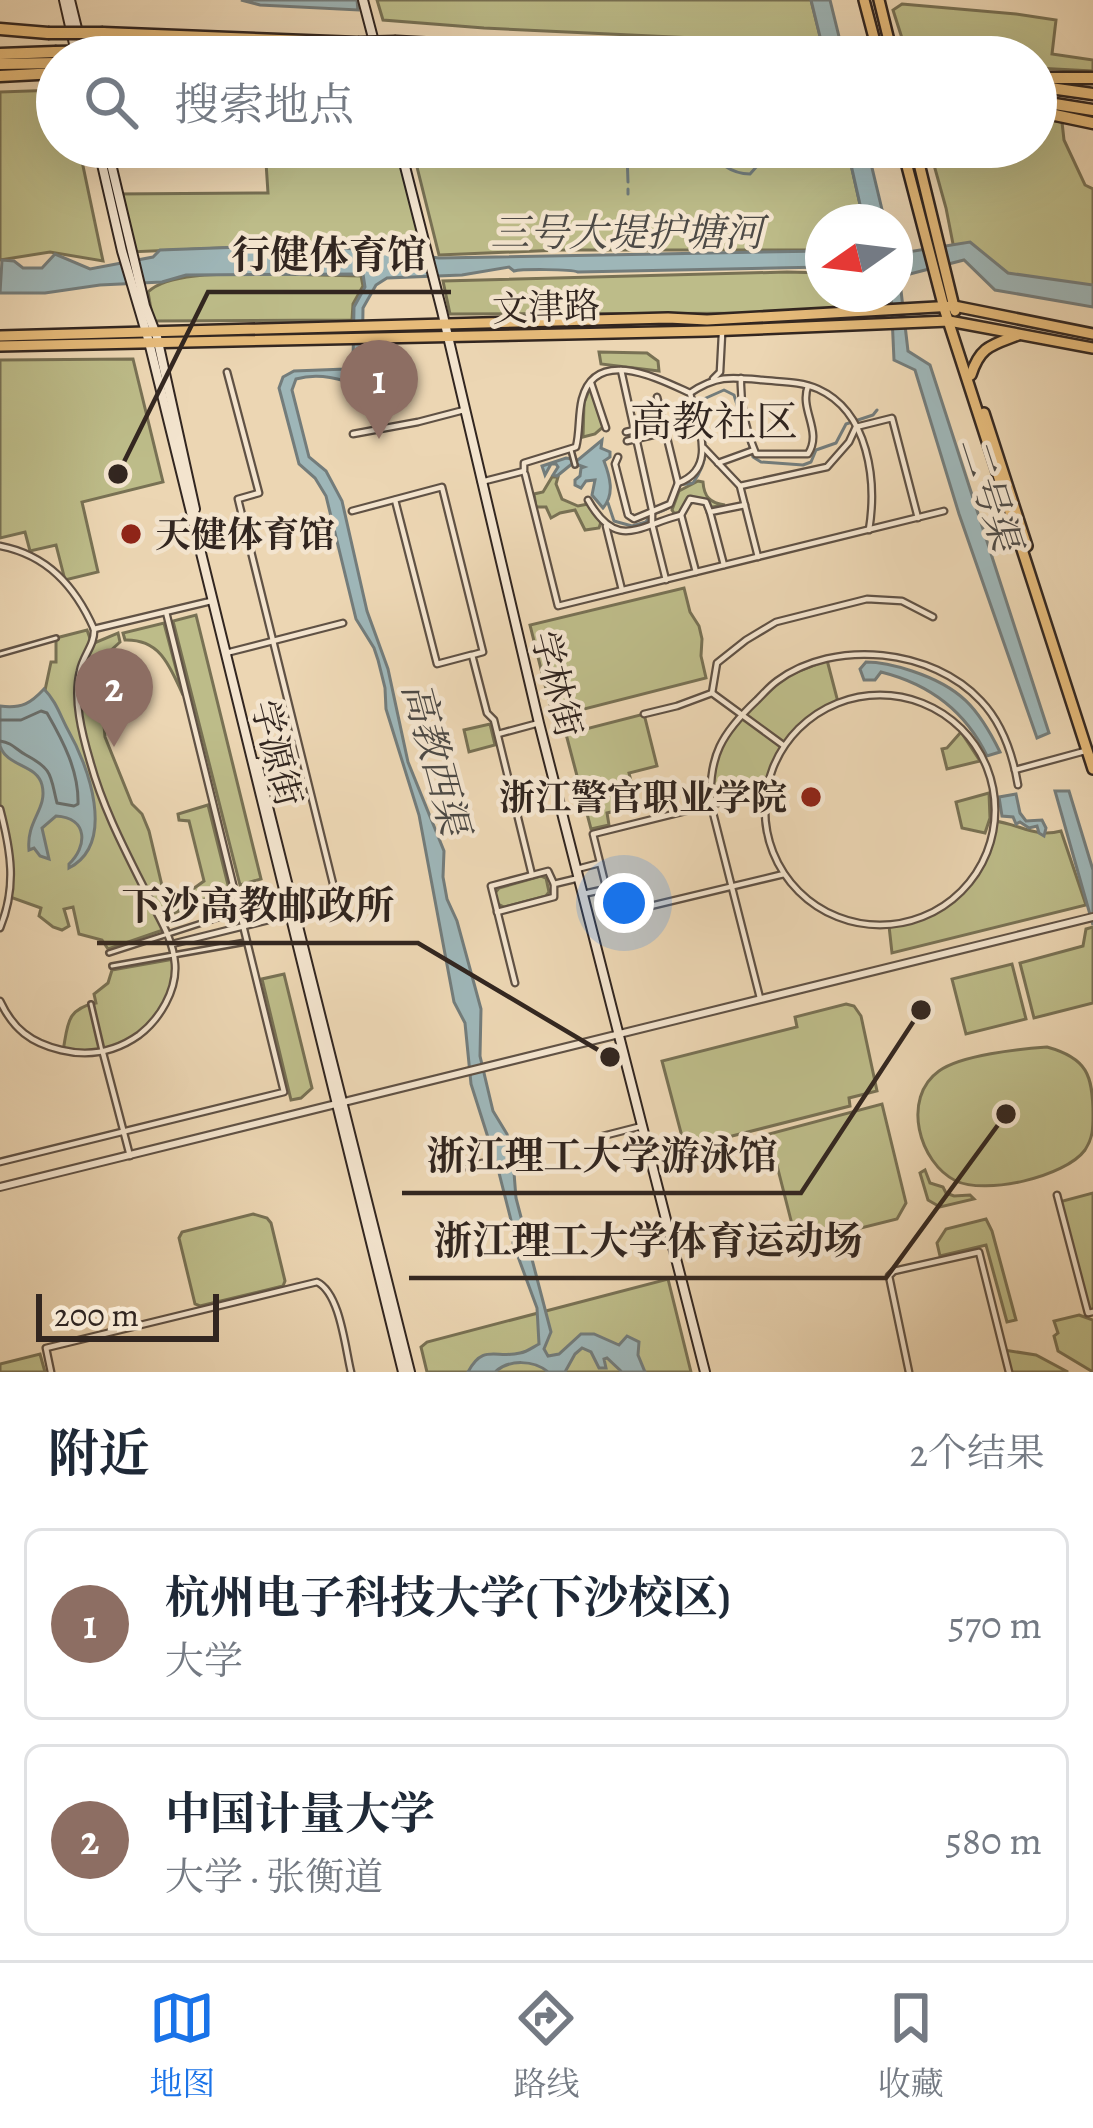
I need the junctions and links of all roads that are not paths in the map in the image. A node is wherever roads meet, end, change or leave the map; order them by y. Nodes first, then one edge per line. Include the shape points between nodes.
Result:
1 (67, 0) edge
2 (364, 0) edge
3 (864, 0) edge
4 (879, 0) edge
5 (0, 32) edge
6 (76, 36) edge
7 (180, 36) edge
8 (373, 36) edge
9 (873, 36) edge
10 (888, 36) edge
11 (0, 54) edge
12 (36, 57) edge
13 (36, 60) edge
14 (0, 64) edge
15 (36, 75) edge
16 (0, 76) edge
17 (1093, 78) edge
18 (1057, 81) edge
19 (1057, 86) edge
20 (1093, 94) edge
21 (1057, 104) edge
22 (1093, 110) edge
23 (1057, 115) edge
24 (1093, 123) edge
25 (104, 168) edge
26 (111, 168) edge
27 (405, 168) edge
28 (909, 168) edge
29 (919, 168) edge
30 (932, 238) junction
31 (127, 249) junction
32 (949, 307) junction
33 (953, 322) junction
34 (722, 329) junction
35 (445, 330) junction
36 (1020, 334) junction
37 (1093, 334) edge
38 (0, 336) edge
39 (152, 337) junction
40 (0, 346) edge
41 (1093, 348) edge
42 (621, 370) junction
43 (227, 372) dead end
44 (971, 375) junction
45 (741, 378) junction
46 (712, 379) junction
47 (591, 382) junction
48 (808, 386) junction
49 (690, 392) junction
50 (657, 397) dead end
51 (464, 410) junction
52 (664, 423) junction
53 (854, 423) junction
54 (606, 428) dead end
55 (634, 430) junction
56 (666, 432) junction
57 (353, 434) dead end
58 (636, 439) junction
59 (703, 448) junction
60 (572, 450) junction
61 (751, 450) junction
62 (618, 457) dead end
63 (788, 462) junction
64 (718, 464) junction
65 (575, 465) dead end
66 (524, 471) junction
67 (789, 476) junction
68 (481, 482) junction
69 (677, 483) junction
70 (740, 486) junction
71 (395, 500) junction
72 (587, 500) dead end
73 (745, 505) junction
74 (352, 511) dead end
75 (944, 511) dead end
76 (710, 512) junction
77 (681, 515) junction
78 (652, 518) junction
79 (918, 518) junction
80 (606, 526) junction
81 (869, 530) junction
82 (0, 546) edge
83 (758, 557) junction
84 (724, 565) junction
85 (696, 572) junction
86 (666, 580) junction
87 (622, 590) junction
88 (213, 601) junction
89 (166, 612) junction
90 (934, 616) dead end
91 (343, 623) dead end
92 (94, 629) junction
93 (56, 638) dead end
94 (273, 641) junction
95 (227, 653) junction
96 (0, 654) edge
97 (472, 655) junction
98 (712, 693) junction
99 (644, 714) dead end
100 (742, 715) junction
101 (538, 723) junction
102 (498, 734) junction
103 (783, 746) junction
104 (1090, 750) edge
105 (1093, 769) edge
106 (1016, 770) junction
107 (308, 784) junction
108 (1018, 784) dead end
109 (766, 791) junction
110 (262, 795) junction
111 (711, 805) junction
112 (0, 809) edge
113 (600, 863) junction
114 (578, 873) junction
115 (784, 874) junction
116 (532, 875) junction
117 (554, 884) junction
118 (732, 887) junction
119 (606, 889) junction
120 (583, 894) junction
121 (240, 911) junction
122 (497, 911) junction
123 (340, 912) dead end
124 (289, 915) junction
125 (1091, 918) edge
126 (244, 926) junction
127 (0, 928) edge
128 (167, 933) junction
129 (248, 941) junction
130 (171, 944) junction
131 (109, 952) dead end
132 (173, 954) junction
133 (112, 966) dead end
134 (515, 983) dead end
135 (760, 998) junction
136 (0, 1001) edge
137 (91, 1004) dead end
138 (619, 1033) junction
139 (103, 1053) junction
140 (340, 1103) junction
141 (642, 1126) junction
142 (123, 1131) junction
143 (599, 1137) dead end
144 (130, 1156) junction
145 (0, 1162) edge
146 (482, 1163) dead end
147 (467, 1167) dead end
148 (0, 1187) edge
149 (1058, 1195) dead end
150 (1093, 1312) edge
151 (51, 1372) edge
152 (351, 1372) edge
153 (406, 1372) edge
154 (705, 1372) edge
155 (909, 1372) edge
156 (1010, 1372) edge

1 - 6 main road
2 - 8 main road
3 - 9 main road
4 - 10 main road
5 - 7 highway, bridge
11 - 12 highway
13 - 14 highway
15 - 16 highway
17 - 18 highway
19 - 20 highway
21 - 22 highway
23 - 24 highway
25 - 31 main road, 学源街
26 - 31 main road
27 - 35 main road, 学林街
28 - 30 main road
29 - 30 main road
30 - 32 main road
31 - 39 main road, 学源街
31 - 39 main road, 学源街 via 137,308
32 - 33 main road
32 - 35 main road, 文津路
32 - 37 main road, 文津路
33 - 34 main road, 文津路
33 - 36 main road, 文津路
33 - 44 main road
33 - 104 main road
34 - 35 main road, 文津路
34 - 46 street via 720,372
35 - 39 main road, 文津路
35 - 51 main road, 学林街
36 - 41 main road, 文津路
36 - 44 main road via 988,346
38 - 39 main road, 文津路
39 - 40 main road, 文津路
39 - 88 main road, 学源街
39 - 95 main road, 学源街
42 - 47 street
42 - 49 street
42 - 55 street
43 - 94 street via 259,493 238,499
44 - 104 main road
45 - 46 street
45 - 48 street
45 - 61 street
46 - 49 street
47 - 54 street
47 - 60 street
48 - 53 street via 836,399
48 - 63 street via 813,447
49 - 59 street
50 - 52 street
51 - 57 street
51 - 68 main road, 学林街
52 - 55 street
52 - 56 street
53 - 67 street via 827,467
53 - 79 street via 892,418
53 - 81 street via 872,483
55 - 58 street
55 - 58 street via 626,436
56 - 58 street
56 - 69 street
58 - 78 street
59 - 64 street
59 - 69 street via 697,472
60 - 65 street
60 - 66 street via 524,463
61 - 63 street
61 - 64 street
62 - 78 street via 628,515
63 - 67 street
64 - 70 street
66 - 68 street
66 - 87 street via 558,607
67 - 70 street
68 - 101 main road, 学林街
69 - 78 street via 670,504
70 - 73 street
71 - 74 street
71 - 97 street via 437,664
71 - 97 street via 442,487 483,652
72 - 80 street
73 - 76 street
73 - 83 street
75 - 79 street
76 - 77 street via 706,502 690,499
76 - 84 street
77 - 78 street
77 - 85 street
78 - 80 street via 637,530
78 - 86 street
79 - 81 street
80 - 87 street
81 - 83 street
82 - 92 street via 58,574
83 - 84 street
84 - 85 street
85 - 86 street
86 - 87 street
88 - 89 street
88 - 95 main road, 学源街
89 - 92 street
89 - 121 street
90 - 98 street via 867,599 776,622 717,663
91 - 94 street
92 - 128 street via 80,668 81,726 112,825
93 - 96 street
94 - 95 street
94 - 107 street
95 - 110 main road, 学源街
97 - 102 street
98 - 99 street
98 - 100 street
100 - 103 street
100 - 106 street via 779,679 818,662 887,655 959,681 984,704
100 - 111 street via 712,759
101 - 102 street
101 - 114 main road, 学林街
102 - 116 street
103 - 109 street
103 - 115 street via 832,704 863,695 926,704 975,745 993,789 995,821 972,881 920,919 856,924 826,913
104 - 105 main road
104 - 106 street
106 - 108 street
107 - 110 street
107 - 123 street
109 - 111 street
109 - 115 street via 768,839
110 - 124 main road, 学源街
110 - 140 main road, 学源街
111 - 113 street via 593,834
111 - 118 street
112 - 127 street via 12,890
113 - 114 street
113 - 119 street
114 - 117 street
114 - 120 main road, 学林街
115 - 118 street
116 - 117 street via 548,871
116 - 122 street via 490,886
117 - 122 street via 554,897
118 - 119 street via 613,916
118 - 135 street
119 - 120 street
120 - 138 main road, 学林街
121 - 126 street
121 - 128 street
122 - 134 street
124 - 126 street
124 - 140 main road, 学源街
125 - 135 street
126 - 129 street
126 - 130 street
128 - 130 street
128 - 131 street
129 - 132 street
129 - 142 street via 284,1092
130 - 132 street
132 - 133 street
132 - 139 street via 164,1006 148,1028
135 - 138 street
136 - 139 street via 17,1030 40,1044
137 - 139 street
138 - 140 street
138 - 141 main road, 学林街
139 - 142 street
140 - 144 street
140 - 153 main road, 学源街
141 - 143 street
141 - 154 main road, 学林街
142 - 144 street
142 - 145 street
144 - 148 street
146 - 147 street
149 - 150 street
151 - 152 street via 46,1348 317,1282 333,1296
155 - 156 street via 889,1276 979,1252

